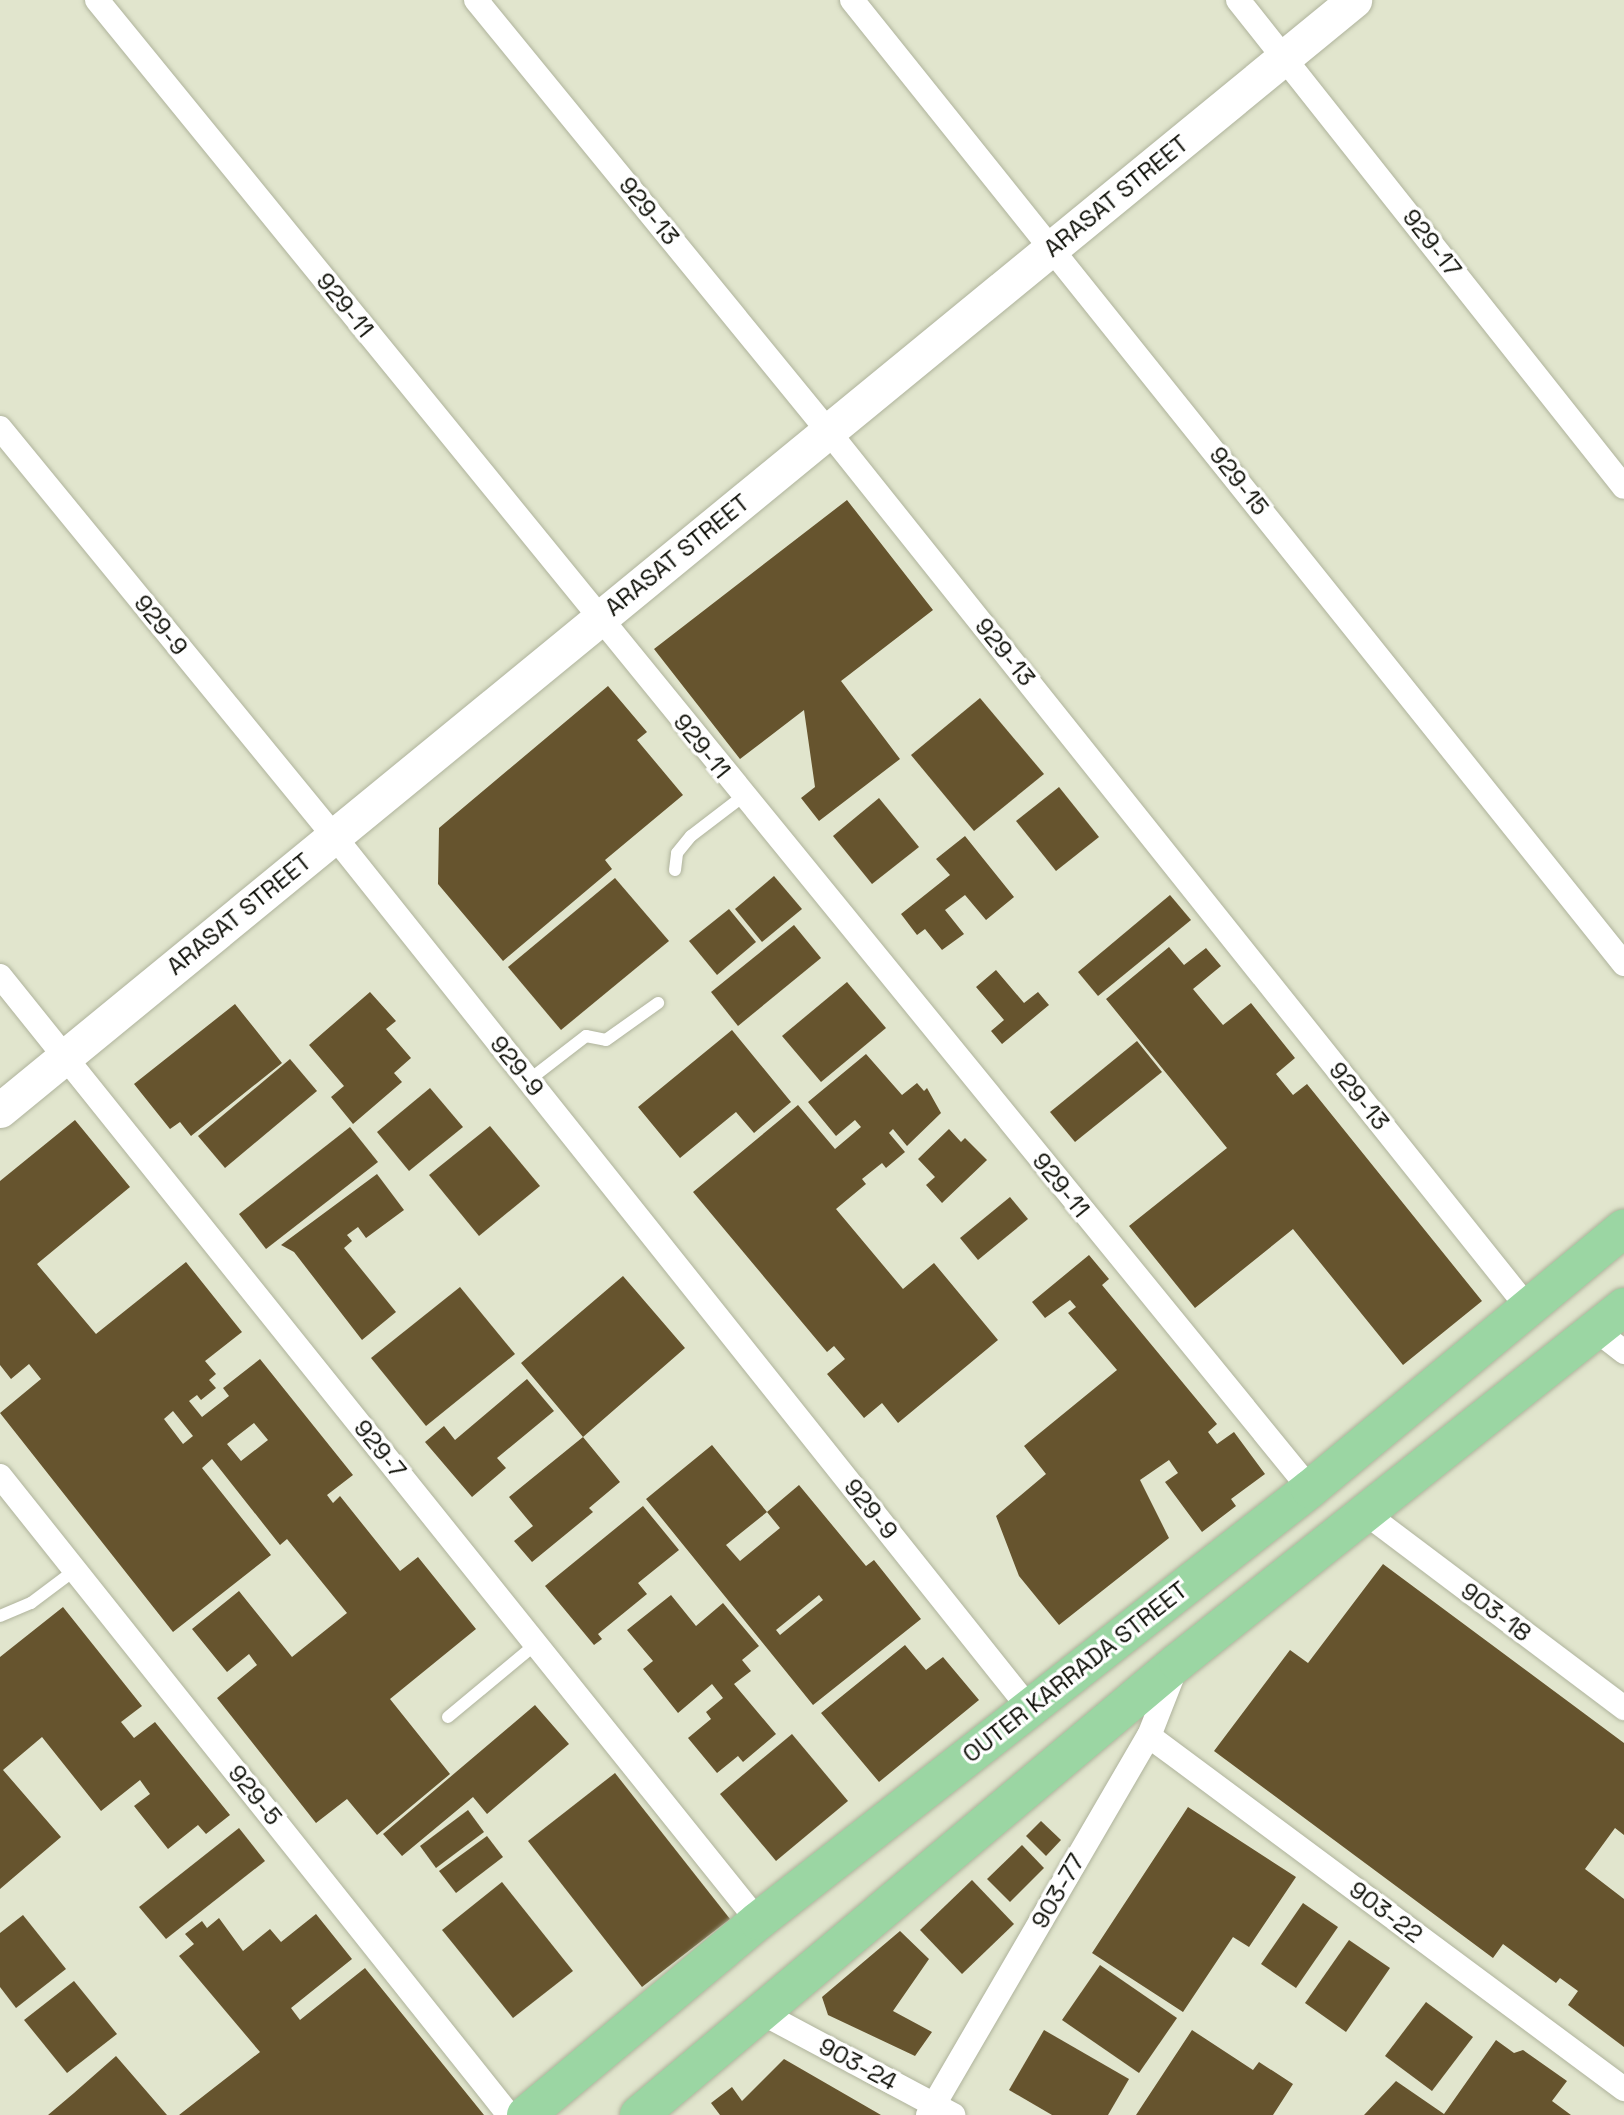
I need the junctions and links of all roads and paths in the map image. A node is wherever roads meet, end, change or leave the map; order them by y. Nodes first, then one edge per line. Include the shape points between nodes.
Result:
1 (97, 0) edge
2 (476, 0) edge
3 (852, 0) edge
4 (1238, 0) edge
5 (1354, 0) edge
6 (1285, 57) junction
7 (1053, 247) junction
8 (0, 428) edge
9 (828, 430) junction
10 (1624, 487) edge
11 (599, 618) junction
12 (742, 797) junction
13 (334, 836) junction
14 (675, 870) dead end
15 (1624, 964) edge
16 (0, 976) edge
17 (658, 1003) dead end
18 (65, 1057) junction
19 (529, 1080) junction
20 (0, 1110) edge
21 (1624, 1228) edge
22 (1529, 1309) junction
23 (1615, 1330) edge
24 (0, 1476) edge
25 (1310, 1489) junction
26 (1368, 1515) junction
27 (75, 1570) junction
28 (0, 1616) edge
29 (536, 1644) junction
30 (1178, 1662) junction
31 (1029, 1708) junction
32 (1624, 1709) edge
33 (448, 1717) dead end
34 (1149, 1736) junction
35 (758, 1921) junction
36 (762, 2013) junction
37 (1624, 2089) edge
38 (938, 2111) edge
39 (509, 2115) edge
40 (526, 2115) edge
41 (639, 2115) edge

1 - 11 street, 929-11
2 - 9 street, 929-13
3 - 7 street, 929-15
4 - 6 street, 929-17
5 - 6 street, ARASAT STREET
6 - 7 street, ARASAT STREET
6 - 10 street, 929-17
7 - 9 street, ARASAT STREET
7 - 15 street, 929-15
8 - 13 street, 929-9
9 - 11 street, ARASAT STREET
9 - 22 street, 929-13
11 - 12 street, 929-11
11 - 13 street, ARASAT STREET
12 - 14 lane via 691,836 677,853
12 - 25 street, 929-11
13 - 18 street, ARASAT STREET
13 - 19 street, 929-9
16 - 18 street, 929-7
17 - 19 lane via 606,1040 586,1036
18 - 20 street, ARASAT STREET
18 - 29 street, 929-7
19 - 31 street, 929-9
21 - 22 main road, OUTER KARRADA STREET
22 - 25 main road, OUTER KARRADA STREET
23 - 26 main road
24 - 27 street, 929-5
25 - 31 main road, OUTER KARRADA STREET
26 - 30 main road
26 - 32 street, 903-18
27 - 28 lane via 31,1603
27 - 39 street, 929-5
29 - 33 lane
29 - 35 street, 929-7
30 - 34 street, 903-77
30 - 36 main road
31 - 35 main road, OUTER KARRADA STREET
34 - 37 street, 903-22
34 - 38 street, 903-77
35 - 40 main road, OUTER KARRADA STREET
36 - 38 street, 903-24
36 - 41 main road

